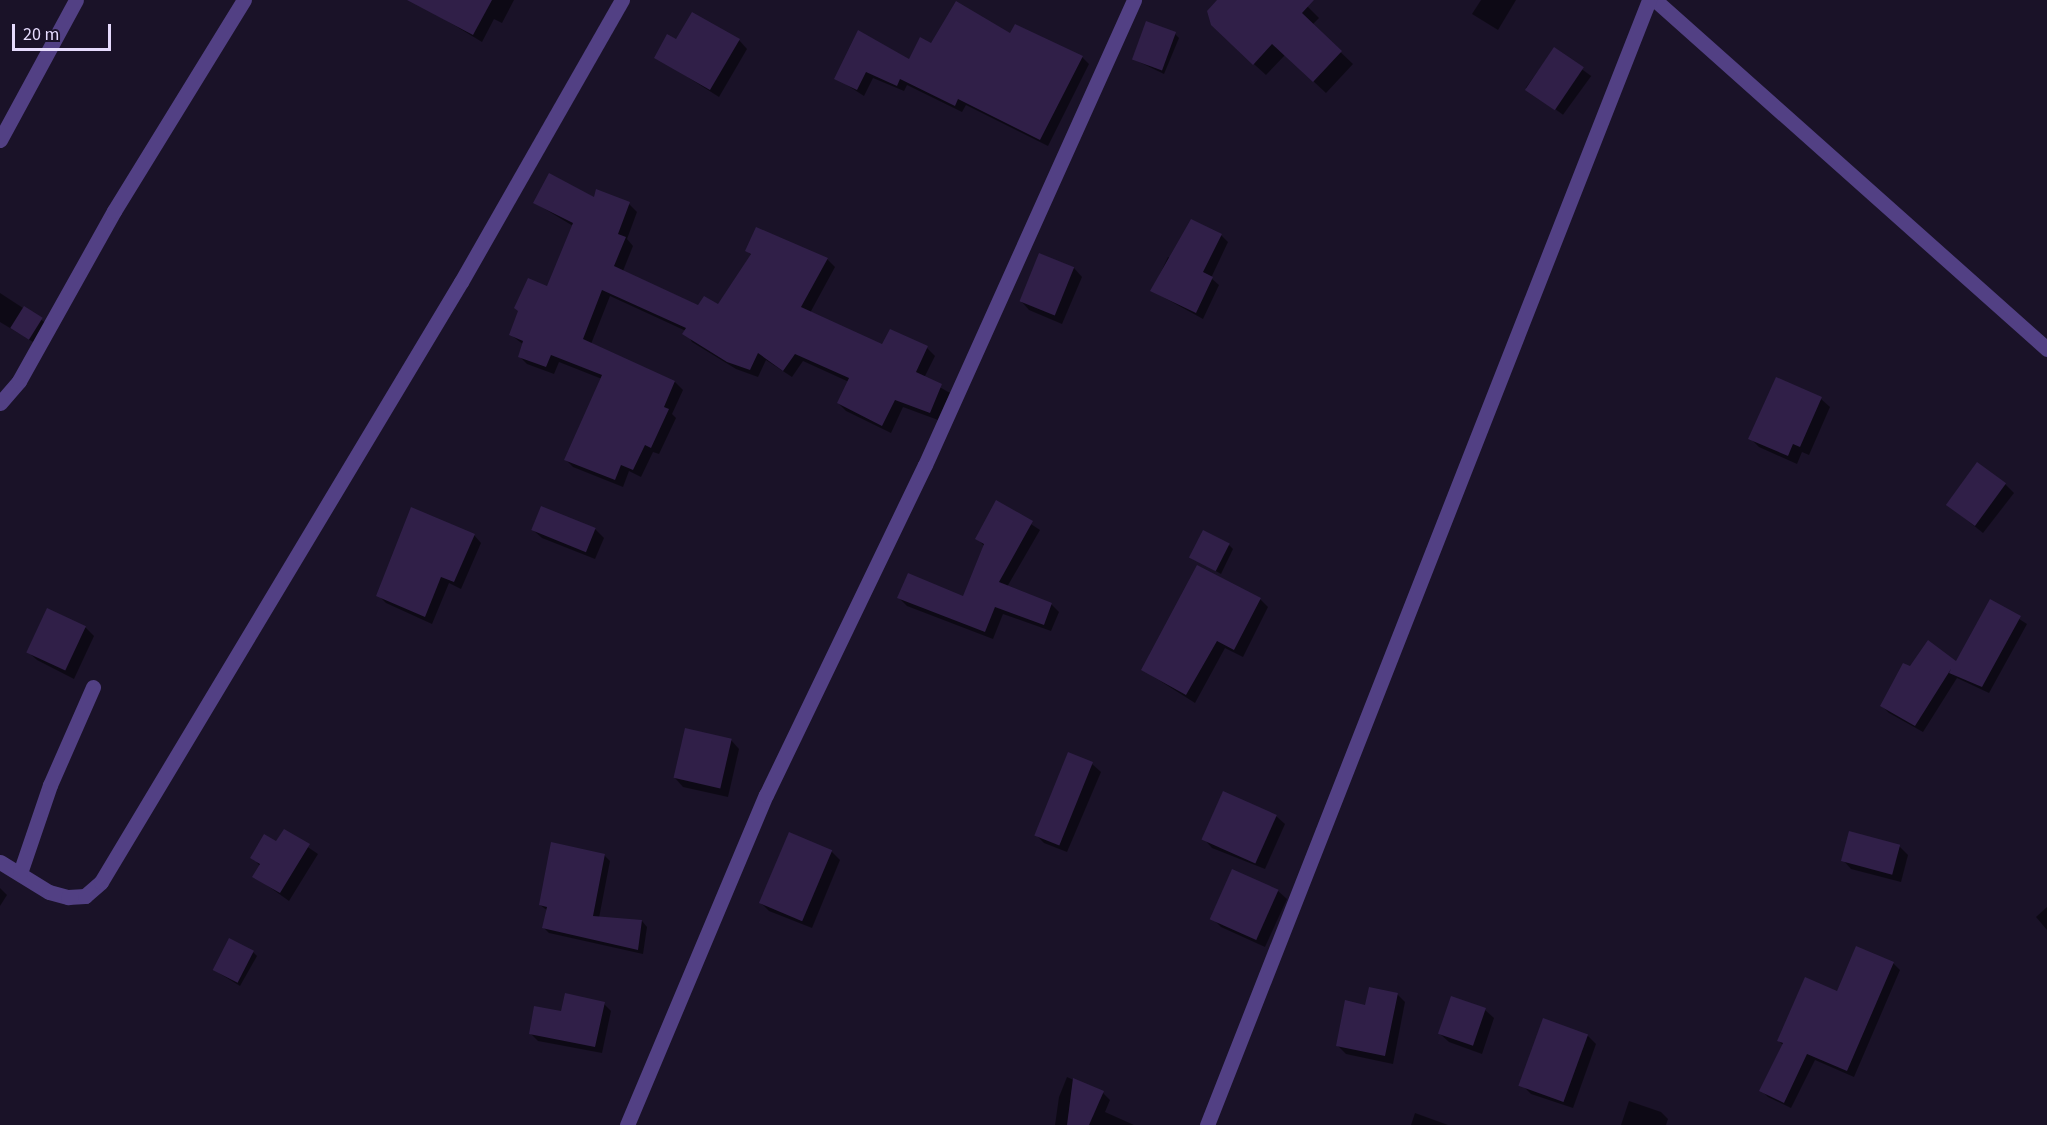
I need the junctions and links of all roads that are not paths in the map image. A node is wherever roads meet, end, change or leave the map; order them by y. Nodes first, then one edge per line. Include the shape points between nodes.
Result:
1 (76, 0) edge
2 (244, 0) edge
3 (622, 0) edge
4 (1134, 0) edge
5 (1649, 0) edge
6 (1654, 0) edge
7 (0, 140) edge
8 (2047, 349) edge
9 (0, 403) edge
10 (93, 687) dead end
11 (0, 862) edge
12 (20, 873) junction
13 (627, 1125) edge
14 (1207, 1125) edge

1 - 7 street
2 - 9 street via 114,211 20,381
3 - 12 street via 460,282 101,882 85,896 69,897 49,892
4 - 13 street via 925,465 766,795
5 - 14 street
6 - 8 street
10 - 12 street via 50,785
11 - 12 street

